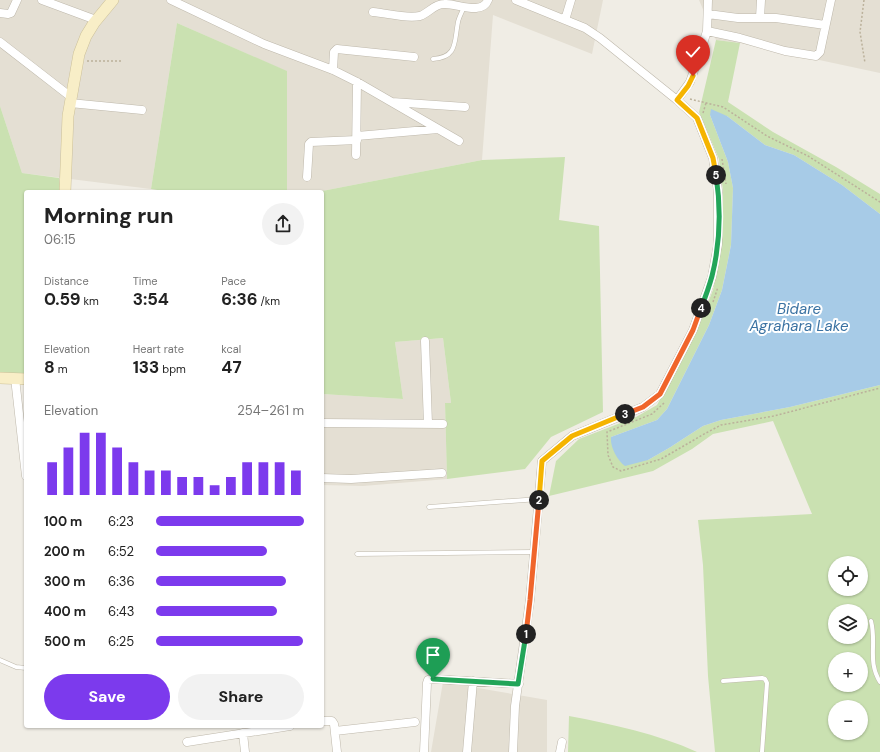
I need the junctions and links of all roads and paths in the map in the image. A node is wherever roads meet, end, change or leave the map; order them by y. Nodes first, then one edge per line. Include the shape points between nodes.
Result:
1 (18, 0) edge
2 (42, 0) edge
3 (112, 0) edge
4 (171, 0) edge
5 (488, 0) edge
6 (516, 0) edge
7 (571, 0) edge
8 (708, 0) edge
9 (761, 0) edge
10 (830, 0) edge
11 (864, 0) edge
12 (464, 7) junction
13 (373, 12) dead end
14 (0, 13) edge
15 (708, 14) junction
16 (760, 18) junction
17 (96, 20) junction
18 (565, 20) junction
19 (825, 25) junction
20 (707, 31) junction
21 (0, 42) edge
22 (414, 57) dead end
23 (433, 59) dead end
24 (78, 61) junction
25 (121, 61) dead end
26 (865, 63) dead end
27 (333, 70) junction
28 (357, 82) junction
29 (679, 98) junction
30 (71, 100) junction
31 (389, 101) junction
32 (706, 103) junction
33 (465, 107) dead end
34 (142, 110) dead end
35 (703, 113) dead end
36 (439, 129) junction
37 (357, 138) junction
38 (459, 141) dead end
39 (720, 154) dead end
40 (356, 155) dead end
41 (307, 177) dead end
42 (727, 188) dead end
43 (65, 190) edge
44 (880, 202) edge
45 (718, 286) dead end
46 (711, 306) dead end
47 (425, 341) dead end
48 (0, 378) edge
49 (20, 378) edge
50 (880, 388) edge
51 (667, 397) dead end
52 (324, 423) edge
53 (428, 424) junction
54 (443, 424) dead end
55 (24, 443) edge
56 (442, 473) dead end
57 (324, 478) edge
58 (539, 499) junction
59 (429, 507) dead end
60 (534, 552) junction
61 (357, 554) dead end
62 (871, 621) dead end
63 (0, 660) edge
64 (24, 668) edge
65 (473, 681) junction
66 (723, 681) dead end
67 (880, 682) edge
68 (518, 684) junction
69 (324, 721) edge
70 (415, 722) dead end
71 (277, 728) edge
72 (335, 731) junction
73 (243, 733) junction
74 (187, 742) dead end
75 (562, 742) dead end
76 (245, 752) edge
77 (337, 752) edge
78 (424, 752) edge
79 (467, 752) edge
80 (513, 752) edge
81 (560, 752) edge
82 (762, 752) edge

1 - 14 street via 11,13
2 - 17 street
3 - 17 street
4 - 27 street via 264,44
5 - 12 street via 482,6
6 - 18 street
7 - 18 street
8 - 15 street
9 - 16 street
10 - 19 street
11 - 26 path via 860,32
12 - 13 street via 439,4 421,15 412,16
12 - 23 lane via 458,21 452,51 447,56
15 - 16 street
15 - 20 street
16 - 19 street
17 - 24 street via 86,36
18 - 29 street via 586,28
19 - 20 street via 820,52 816,56 785,51
20 - 29 street via 693,76
21 - 30 street
22 - 27 street via 337,49 334,52
24 - 25 path
24 - 30 street
27 - 28 street
28 - 31 street
28 - 37 street
29 - 32 path
29 - 58 street via 697,118 713,158 718,191 718,244 712,277 693,330 660,394 643,407 572,436 542,461
30 - 34 street
30 - 43 street
31 - 33 street
31 - 36 street
32 - 35 path
32 - 44 path via 723,107 767,136 808,156
36 - 37 street
36 - 38 street
37 - 40 street
37 - 41 street via 311,142
39 - 42 path
45 - 46 path
47 - 53 street
48 - 49 street
49 - 55 street
50 - 51 path via 774,416 721,425 661,459 621,471 613,467 608,455 607,432 652,414
52 - 53 street
53 - 54 street
56 - 57 street via 351,479
58 - 59 lane
58 - 60 street
60 - 61 lane
60 - 68 street
62 - 67 lane via 874,673
63 - 64 lane
65 - 68 street
65 - 78 street via 428,680
65 - 79 street
66 - 82 lane via 765,679 767,683
68 - 80 street
69 - 72 street via 332,721
70 - 72 street
71 - 73 street
72 - 77 street
73 - 74 street
73 - 76 street
75 - 81 street

